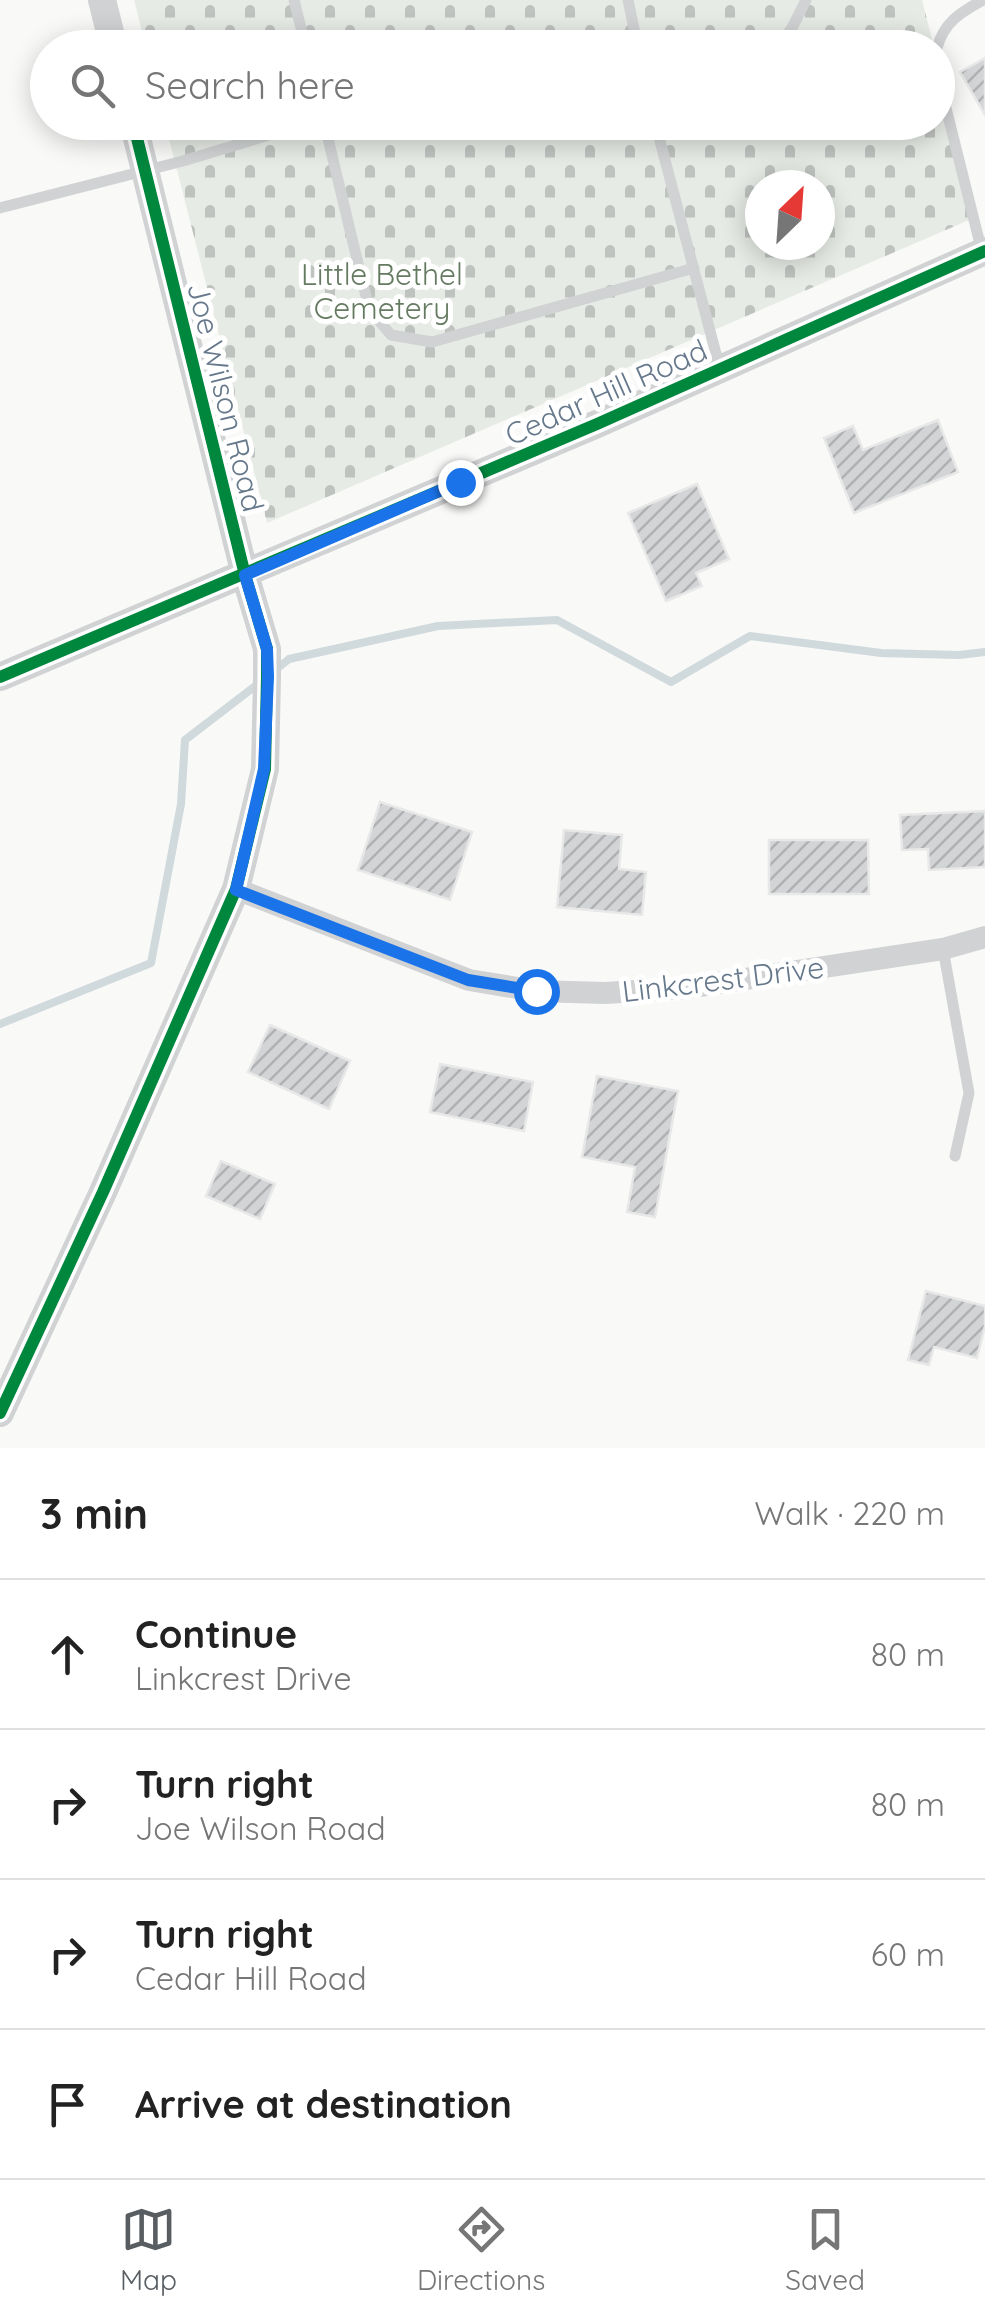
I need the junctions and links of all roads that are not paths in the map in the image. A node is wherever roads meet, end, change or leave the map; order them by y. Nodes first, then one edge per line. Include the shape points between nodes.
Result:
1 (102, 0) edge
2 (294, 0) edge
3 (628, 0) edge
4 (806, 0) edge
5 (983, 0) edge
6 (110, 30) edge
7 (302, 30) edge
8 (634, 30) edge
9 (791, 30) edge
10 (945, 30) edge
11 (137, 140) edge
12 (251, 140) edge
13 (328, 140) edge
14 (661, 140) edge
15 (955, 140) edge
16 (145, 171) junction
17 (0, 208) edge
18 (984, 251) edge
19 (694, 268) junction
20 (720, 369) junction
21 (245, 575) junction
22 (0, 677) edge
23 (236, 890) junction
24 (985, 936) edge
25 (943, 949) junction
26 (955, 1156) dead end
27 (0, 1414) edge

1 - 6 street
2 - 7 lane
3 - 8 lane
4 - 9 lane
5 - 10 lane
11 - 16 street, Joe Wilson Road
12 - 16 lane
13 - 19 lane via 369,309 391,334 432,342
14 - 19 lane
15 - 18 lane
16 - 17 lane
16 - 21 street, Joe Wilson Road
18 - 20 street, Cedar Hill Road
19 - 20 lane
20 - 21 street, Cedar Hill Road
21 - 22 street, Cedar Hill Road
21 - 23 street, Joe Wilson Road via 267,649 268,677 264,769
23 - 25 street, Linkcrest Drive via 468,980 536,991 686,988
23 - 27 street, Joe Wilson Road
24 - 25 street, Linkcrest Drive
25 - 26 lane via 969,1094

